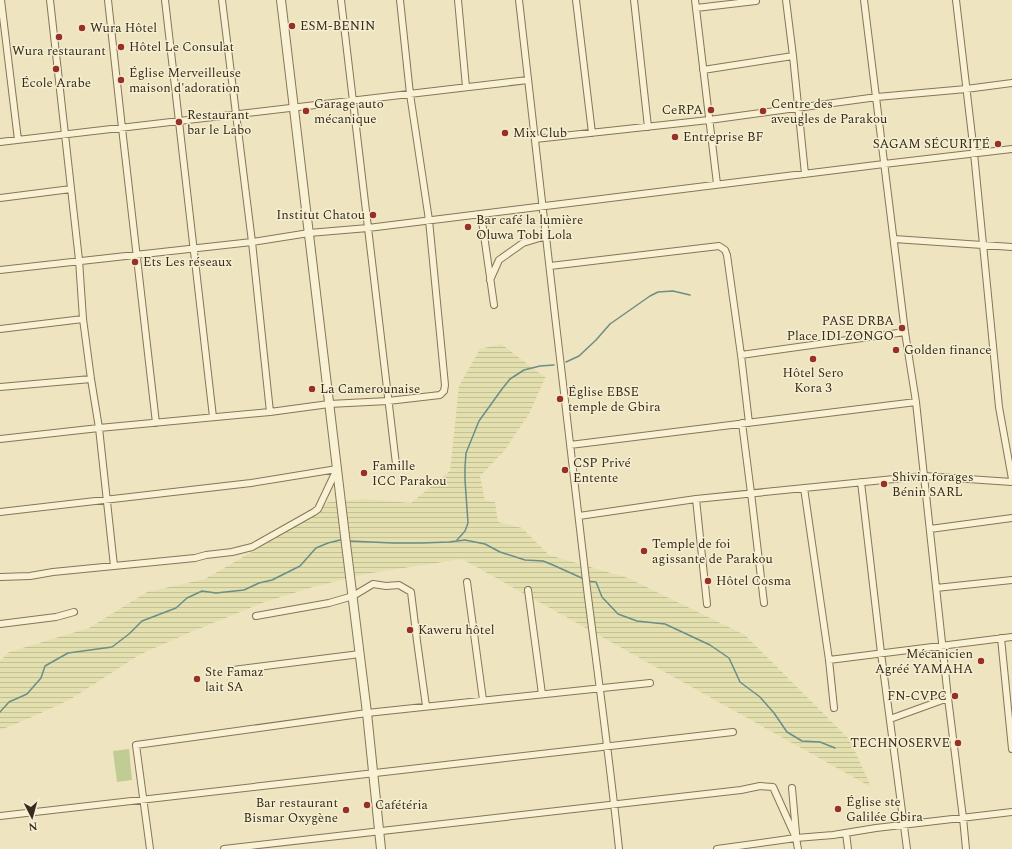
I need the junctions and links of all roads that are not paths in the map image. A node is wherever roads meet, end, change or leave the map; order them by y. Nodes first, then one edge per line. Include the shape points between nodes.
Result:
1 (1, 0) edge
2 (50, 0) edge
3 (108, 0) edge
4 (165, 0) edge
5 (222, 0) edge
6 (281, 0) edge
7 (341, 0) edge
8 (400, 0) edge
9 (458, 0) edge
10 (519, 0) edge
11 (576, 0) edge
12 (634, 0) edge
13 (695, 0) edge
14 (786, 0) edge
15 (864, 0) edge
16 (956, 0) edge
17 (756, 1) edge
18 (696, 8) junction
19 (793, 56) junction
20 (703, 70) junction
21 (528, 80) junction
22 (1012, 83) edge
23 (466, 87) junction
24 (966, 89) junction
25 (410, 94) junction
26 (876, 97) junction
27 (353, 100) junction
28 (294, 107) junction
29 (799, 108) junction
30 (236, 114) junction
31 (709, 120) junction
32 (179, 121) junction
33 (648, 127) junction
34 (122, 128) junction
35 (592, 133) junction
36 (65, 135) junction
37 (535, 139) junction
38 (18, 140) junction
39 (0, 142) edge
40 (1012, 149) edge
41 (974, 153) junction
42 (884, 164) junction
43 (805, 174) junction
44 (717, 184) junction
45 (71, 189) junction
46 (0, 198) edge
47 (543, 206) junction
48 (480, 214) junction
49 (429, 220) junction
50 (368, 228) junction
51 (309, 233) junction
52 (546, 236) junction
53 (894, 239) junction
54 (252, 242) junction
55 (983, 245) junction
56 (1012, 247) edge
57 (194, 248) junction
58 (136, 254) junction
59 (80, 260) junction
60 (550, 266) junction
61 (0, 270) edge
62 (490, 280) junction
63 (494, 305) dead end
64 (83, 319) junction
65 (0, 329) edge
66 (905, 332) junction
67 (742, 355) junction
68 (91, 378) junction
69 (0, 387) edge
70 (388, 400) junction
71 (916, 402) junction
72 (329, 404) junction
73 (270, 412) junction
74 (214, 417) junction
75 (156, 423) junction
76 (742, 423) junction
77 (749, 423) junction
78 (98, 428) junction
79 (0, 439) edge
80 (570, 445) junction
81 (396, 464) dead end
82 (337, 469) junction
83 (924, 476) junction
84 (1012, 479) edge
85 (861, 482) junction
86 (1012, 482) edge
87 (804, 488) junction
88 (751, 493) junction
89 (696, 499) junction
90 (107, 500) junction
91 (0, 512) edge
92 (579, 516) junction
93 (1012, 518) edge
94 (930, 529) junction
95 (114, 566) junction
96 (0, 577) edge
97 (1012, 580) edge
98 (467, 582) dead end
99 (936, 588) junction
100 (528, 590) dead end
101 (353, 596) junction
102 (764, 603) dead end
103 (707, 604) dead end
104 (74, 612) dead end
105 (256, 616) dead end
106 (0, 624) edge
107 (1012, 637) edge
108 (1001, 638) junction
109 (942, 645) junction
110 (881, 653) junction
111 (360, 654) junction
112 (829, 660) junction
113 (233, 670) dead end
114 (650, 683) dead end
115 (600, 688) junction
116 (542, 694) junction
117 (948, 698) junction
118 (483, 700) junction
119 (426, 706) junction
120 (834, 708) dead end
121 (367, 713) junction
122 (890, 719) junction
123 (733, 732) dead end
124 (607, 747) junction
125 (1012, 749) edge
126 (374, 774) junction
127 (792, 788) dead end
128 (143, 800) junction
129 (614, 804) junction
130 (1012, 812) edge
131 (0, 816) edge
132 (963, 818) junction
133 (905, 825) junction
134 (380, 832) junction
135 (846, 833) junction
136 (796, 838) junction
137 (737, 848) edge
138 (150, 849) edge
139 (224, 849) edge
140 (381, 849) edge
141 (619, 849) edge
142 (717, 849) edge
143 (798, 849) edge
144 (848, 849) edge
145 (907, 849) edge
146 (966, 849) edge

1 - 38 street
2 - 36 street
3 - 34 street
4 - 32 street
5 - 30 street
6 - 28 street
7 - 27 street
8 - 25 street
9 - 23 street
10 - 21 street
11 - 35 street
12 - 33 street
13 - 18 street
14 - 19 street
15 - 26 street
16 - 24 street
17 - 18 street
18 - 20 street
19 - 20 street
19 - 29 street
20 - 31 street
21 - 23 street
21 - 37 street
22 - 24 street
23 - 25 street
24 - 26 street
24 - 41 street
25 - 27 street
25 - 49 street
26 - 29 street
26 - 42 street
27 - 28 street
27 - 50 street
28 - 30 street
28 - 51 street
29 - 31 street
29 - 43 street
30 - 32 street
30 - 54 street
31 - 33 street
31 - 44 street
32 - 34 street
32 - 57 street
33 - 35 street
34 - 36 street
34 - 58 street
35 - 37 street
36 - 38 street
36 - 45 street
37 - 47 street
38 - 39 street
40 - 41 street
41 - 42 street
41 - 55 street
42 - 43 street
42 - 53 street
43 - 44 street
44 - 47 street
45 - 46 street
45 - 59 street
47 - 48 street
47 - 52 street
48 - 49 street
48 - 62 street
49 - 50 street
49 - 70 street via 444,391 440,394
50 - 51 street
50 - 70 street
51 - 54 street
51 - 72 street
52 - 60 street
52 - 62 street via 523,243 499,260
53 - 55 street
53 - 66 street
54 - 57 street
54 - 73 street
55 - 56 street
55 - 84 street via 999,407
57 - 58 street
57 - 74 street
58 - 59 street
58 - 75 street
59 - 61 street
59 - 64 street
60 - 67 street via 719,246 727,255
60 - 80 street
62 - 63 street
64 - 65 street
64 - 68 street
66 - 67 street
66 - 71 street
67 - 77 street
68 - 69 street
68 - 78 street
70 - 72 street
70 - 81 street
71 - 77 street
71 - 83 street
72 - 73 street
72 - 82 street
73 - 74 street
74 - 75 street
75 - 78 street
76 - 77 street
76 - 80 street
76 - 88 street
78 - 79 street
78 - 90 street
80 - 92 street
82 - 90 street via 251,483
82 - 95 street via 318,509 252,547 195,558
82 - 101 street
83 - 85 street
83 - 86 street
83 - 94 street
85 - 87 street
85 - 110 street
87 - 88 street
87 - 112 street
88 - 89 street
88 - 102 street
89 - 92 street
89 - 103 street
90 - 91 street
90 - 95 street
92 - 115 street
93 - 94 street
94 - 99 street
95 - 96 street
97 - 99 street
98 - 118 street
99 - 109 street
100 - 116 street
101 - 105 street via 329,603
101 - 111 street
101 - 119 street via 373,584 400,585 411,592
104 - 106 street via 56,617
107 - 108 street
108 - 109 street
108 - 125 street
109 - 110 street
109 - 117 street
110 - 112 street
110 - 122 street
111 - 113 street
111 - 121 street
112 - 120 street
114 - 115 street
115 - 116 street
115 - 124 street
116 - 118 street
117 - 122 street
117 - 132 street
118 - 119 street
119 - 121 street
121 - 126 street
121 - 128 street via 136,745
122 - 133 street
123 - 124 street
124 - 126 street
124 - 129 street
126 - 128 street
126 - 134 street
127 - 136 street
128 - 131 street
128 - 138 street
129 - 134 street
129 - 136 street via 760,786 773,787
129 - 141 street
130 - 132 street
132 - 133 street
132 - 146 street
133 - 135 street
133 - 145 street
134 - 139 street
134 - 140 street
135 - 136 street
135 - 144 street
136 - 137 street
136 - 143 street
137 - 142 street

